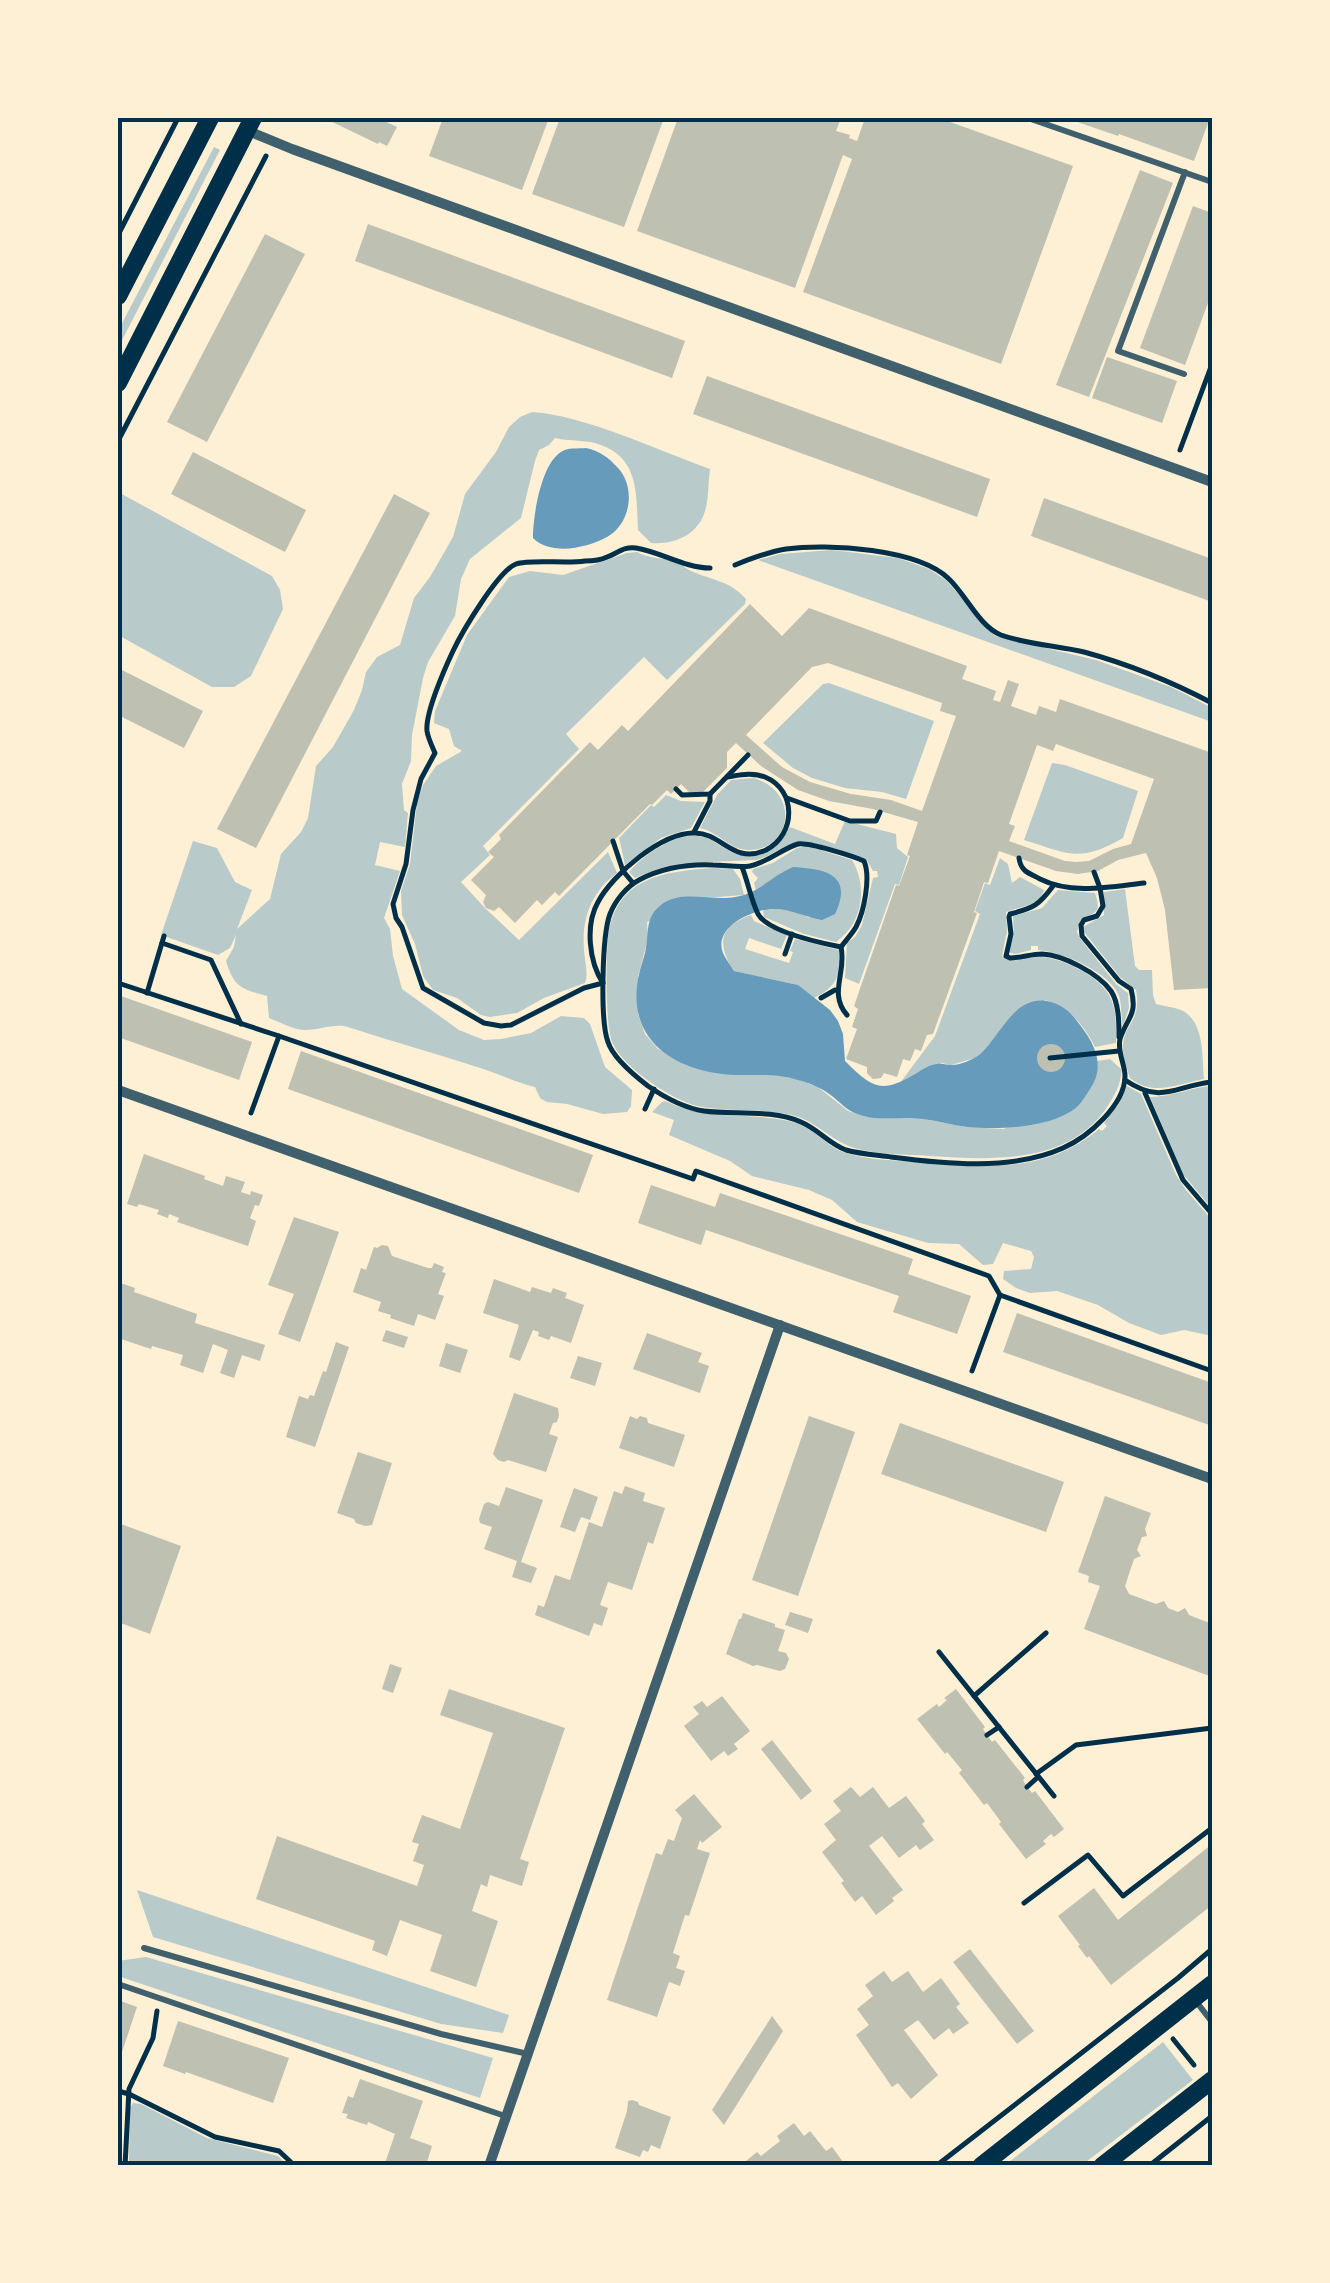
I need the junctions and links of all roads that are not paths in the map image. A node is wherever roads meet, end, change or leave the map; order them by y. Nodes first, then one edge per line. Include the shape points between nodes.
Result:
1 (210, 118) edge
2 (1028, 118) edge
3 (250, 124) edge
4 (1185, 172) junction
5 (1212, 182) edge
6 (118, 296) edge
7 (1184, 374) dead end
8 (118, 382) edge
9 (1212, 482) edge
10 (118, 1090) edge
11 (780, 1326) junction
12 (1212, 1479) edge
13 (144, 1948) dead end
14 (118, 1984) edge
15 (1212, 1984) edge
16 (1194, 1999) junction
17 (1212, 2022) edge
18 (528, 2054) junction
19 (1207, 2077) edge
20 (506, 2116) junction
21 (490, 2166) edge
22 (980, 2166) edge
23 (1102, 2166) edge

1 - 6 main road
2 - 4 lane
3 - 8 main road
3 - 9 street via 348,169
4 - 5 lane
4 - 7 lane via 1118,351
10 - 11 street
11 - 12 street
11 - 18 street
13 - 18 lane
14 - 20 lane
15 - 16 main road
16 - 17 lane
16 - 22 main road
18 - 20 street
19 - 23 main road
20 - 21 street

